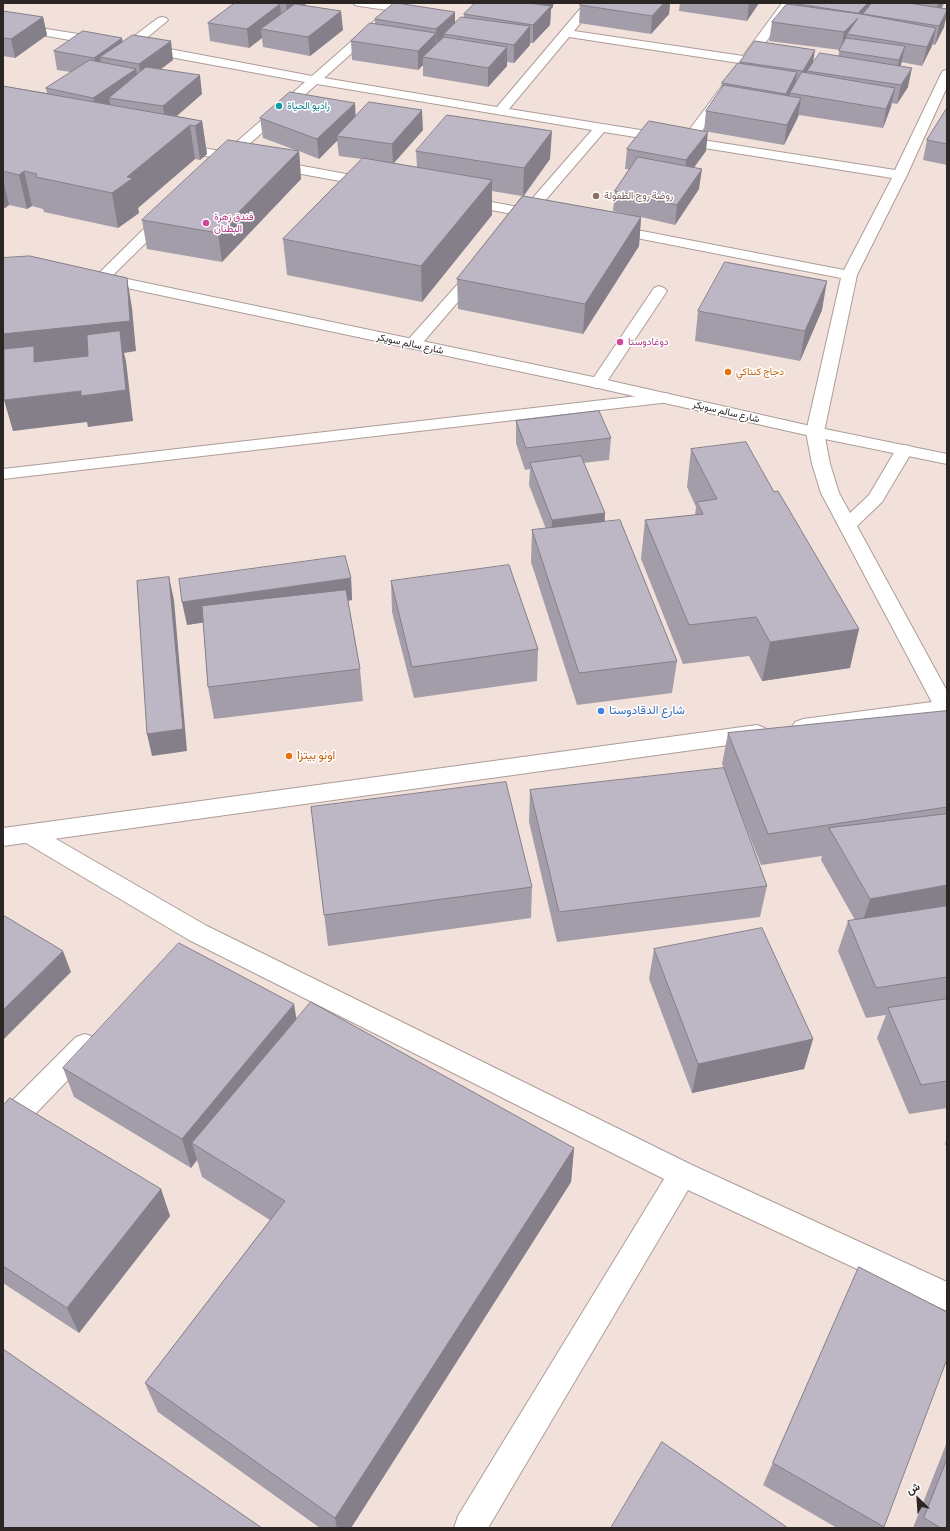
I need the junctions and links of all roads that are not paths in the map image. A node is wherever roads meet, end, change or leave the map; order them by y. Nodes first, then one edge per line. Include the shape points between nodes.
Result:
1 (359, 3) edge
2 (591, 3) edge
3 (788, 3) edge
4 (399, 6) edge
5 (162, 20) dead end
6 (3, 25) edge
7 (566, 33) junction
8 (129, 46) junction
9 (746, 60) junction
10 (947, 74) edge
11 (314, 80) junction
12 (500, 111) junction
13 (601, 128) junction
14 (686, 142) junction
15 (165, 145) edge
16 (227, 156) junction
17 (211, 172) edge
18 (900, 175) junction
19 (389, 186) edge
20 (450, 198) edge
21 (178, 204) edge
22 (527, 213) junction
23 (551, 217) edge
24 (517, 225) edge
25 (598, 226) edge
26 (486, 260) edge
27 (849, 275) junction
28 (659, 291) dead end
29 (413, 344) junction
30 (598, 383) junction
31 (664, 398) junction
32 (815, 432) junction
33 (904, 450) junction
34 (947, 459) edge
35 (3, 474) edge
36 (848, 525) junction
37 (946, 708) edge
38 (29, 834) junction
39 (3, 837) edge
40 (103, 1028) edge
41 (3, 1128) edge
42 (682, 1174) junction
43 (947, 1296) edge
44 (470, 1528) edge

1 - 4 street
2 - 7 street
3 - 9 street
4 - 11 street
5 - 8 street
6 - 8 street
7 - 9 street
7 - 12 street
8 - 11 street
9 - 14 street
10 - 18 street
11 - 12 street
11 - 16 street
12 - 13 street
13 - 14 street
13 - 22 street
14 - 18 street
15 - 16 street
16 - 17 street
16 - 19 street
18 - 27 street
20 - 22 street
21 - 29 street, شارع سالم سويكر via 93,277
22 - 23 street
22 - 24 street
25 - 27 street
26 - 29 street
27 - 32 street
28 - 30 street
29 - 30 street, شارع سالم سويكر
30 - 31 street, شارع سالم سويكر
31 - 32 street, شارع سالم سويكر
31 - 35 street
32 - 33 street, شارع سالم سويكر
32 - 36 street via 824,477
33 - 34 street, شارع سالم سويكر
33 - 36 street via 876,498
36 - 37 street
37 - 38 street
38 - 39 street
38 - 42 street via 190,941
40 - 41 street
42 - 43 street
42 - 44 street

